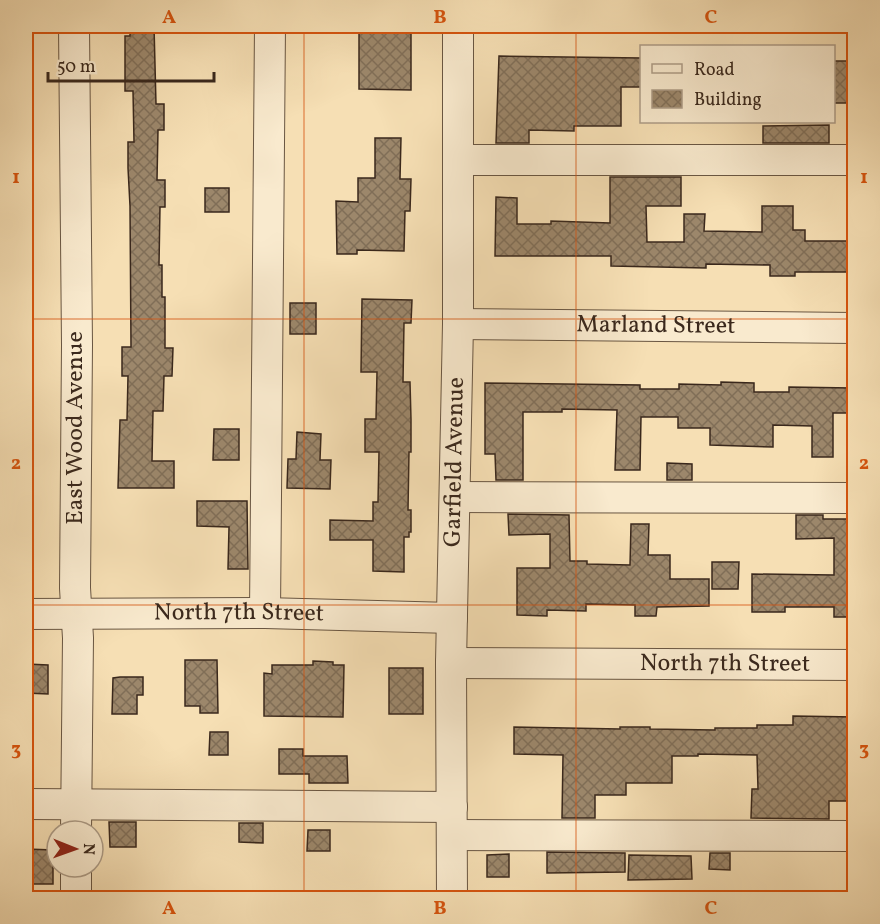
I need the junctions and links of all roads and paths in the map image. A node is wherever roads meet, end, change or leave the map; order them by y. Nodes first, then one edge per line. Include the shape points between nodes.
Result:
1 (75, 26) edge
2 (270, 26) edge
3 (459, 26) edge
4 (459, 160) junction
5 (855, 160) edge
6 (458, 324) junction
7 (855, 328) edge
8 (456, 497) junction
9 (855, 498) edge
10 (265, 613) junction
11 (26, 614) edge
12 (75, 614) junction
13 (452, 618) junction
14 (451, 663) junction
15 (855, 665) edge
16 (26, 804) edge
17 (75, 818) edge
18 (452, 821) junction
19 (855, 836) edge
20 (76, 879) edge
21 (76, 898) edge
22 (452, 898) edge

1 - 12 street, East Wood Avenue
2 - 10 street
3 - 4 street, Garfield Avenue
4 - 5 street
4 - 6 street, Garfield Avenue
6 - 7 street, Marland Street
6 - 8 street, Garfield Avenue
8 - 9 street
8 - 13 street, Garfield Avenue
10 - 12 street, North 7th Street
10 - 13 street, North 7th Street
11 - 12 street, North 7th Street
12 - 17 street, East Wood Avenue
13 - 14 street, Garfield Avenue
14 - 15 street, North 7th Street
14 - 18 street, Garfield Avenue
16 - 17 street
17 - 18 street
18 - 19 street
18 - 22 street, Garfield Avenue
20 - 21 street

